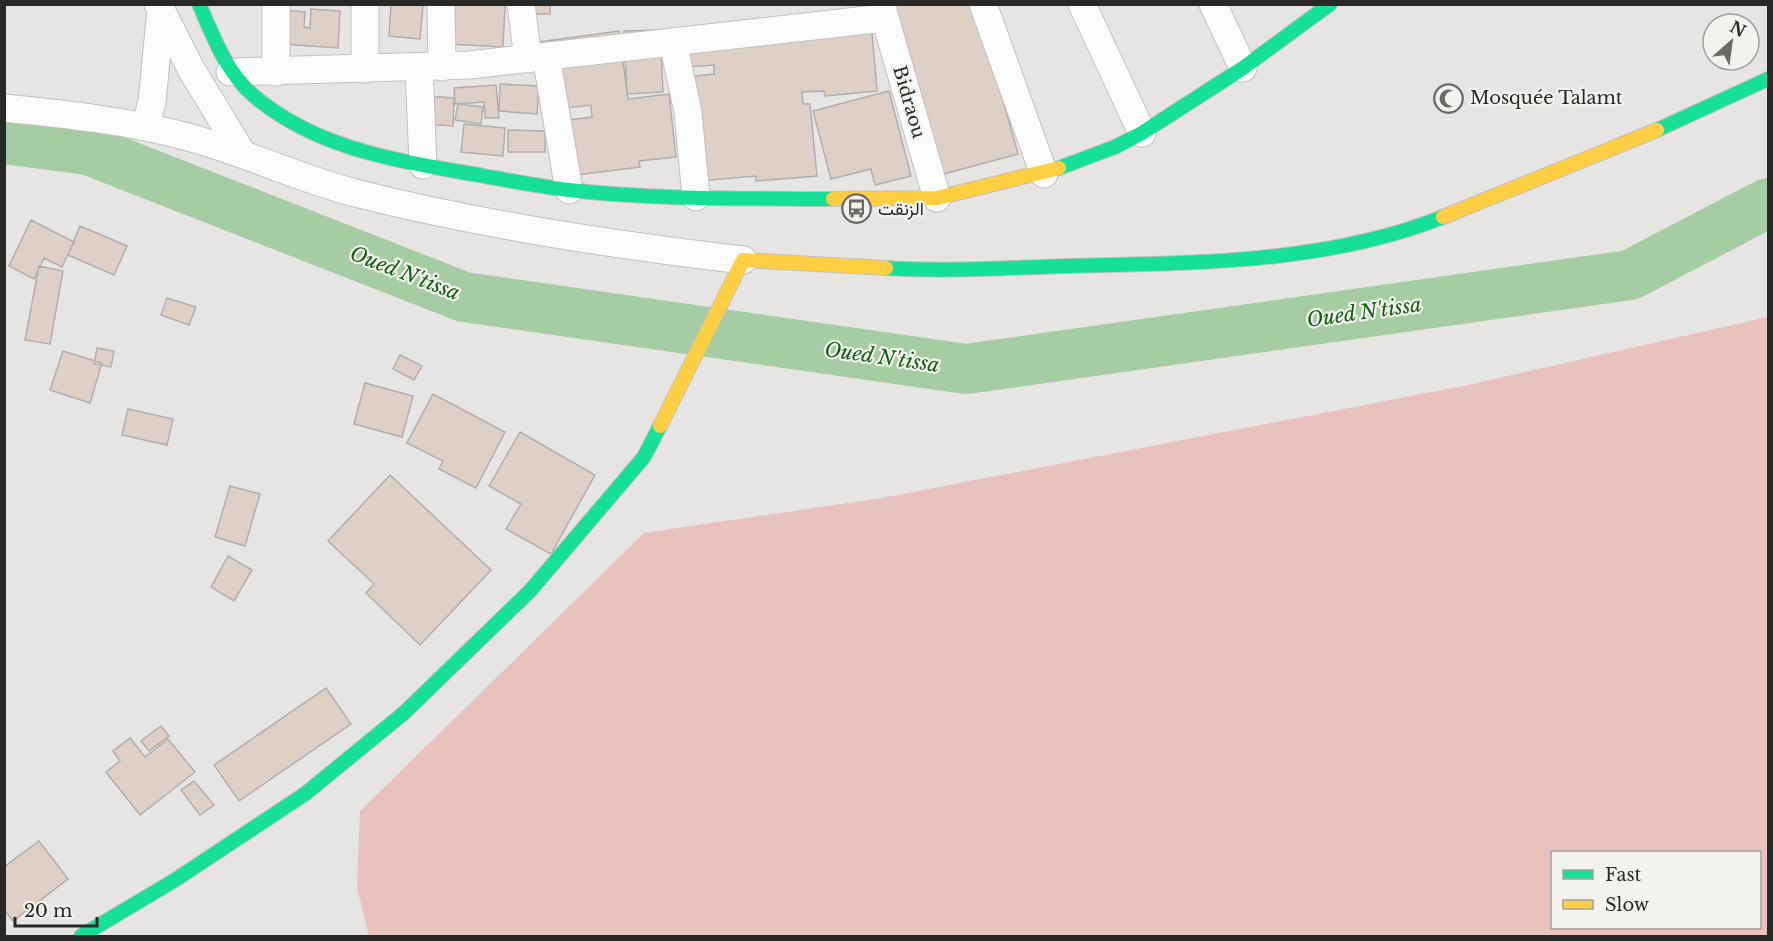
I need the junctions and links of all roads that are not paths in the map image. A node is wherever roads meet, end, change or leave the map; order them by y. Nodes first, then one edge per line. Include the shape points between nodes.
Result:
1 (199, 4) edge
2 (276, 4) edge
3 (365, 4) edge
4 (441, 4) edge
5 (521, 4) edge
6 (983, 4) edge
7 (1082, 4) edge
8 (1213, 4) edge
9 (1330, 4) edge
10 (160, 7) edge
11 (883, 11) edge
12 (214, 16) edge
13 (673, 42) junction
14 (537, 57) junction
15 (430, 67) junction
16 (1243, 68) junction
17 (365, 69) junction
18 (230, 72) junction
19 (276, 72) junction
20 (1768, 79) edge
21 (4, 108) edge
22 (145, 127) junction
23 (1142, 133) junction
24 (242, 153) junction
25 (423, 165) junction
26 (1044, 174) junction
27 (569, 190) junction
28 (696, 197) junction
29 (937, 198) junction
30 (743, 260) junction
31 (81, 936) edge

1 - 12 main road
2 - 19 street
3 - 17 street
4 - 15 street
5 - 14 street
6 - 26 street
7 - 23 street
8 - 16 street
9 - 16 main road
10 - 22 street via 152,102
10 - 24 street via 191,69
11 - 13 street
11 - 29 street, Bidraou
12 - 18 main road
13 - 14 street
13 - 28 street via 688,112
14 - 15 street
14 - 27 street
15 - 17 street
15 - 25 street
16 - 23 main road
17 - 19 street
18 - 19 street
18 - 25 main road via 255,97 305,131 355,150
20 - 30 main road via 1617,148 1428,223 1333,249 1280,256 1117,265 922,270
21 - 22 street
22 - 24 street
23 - 26 main road
24 - 30 street via 354,192 414,206 541,232
25 - 27 main road
26 - 29 main road
27 - 28 main road
28 - 29 main road
30 - 31 main road via 644,457 530,591 404,713 305,794 175,880

